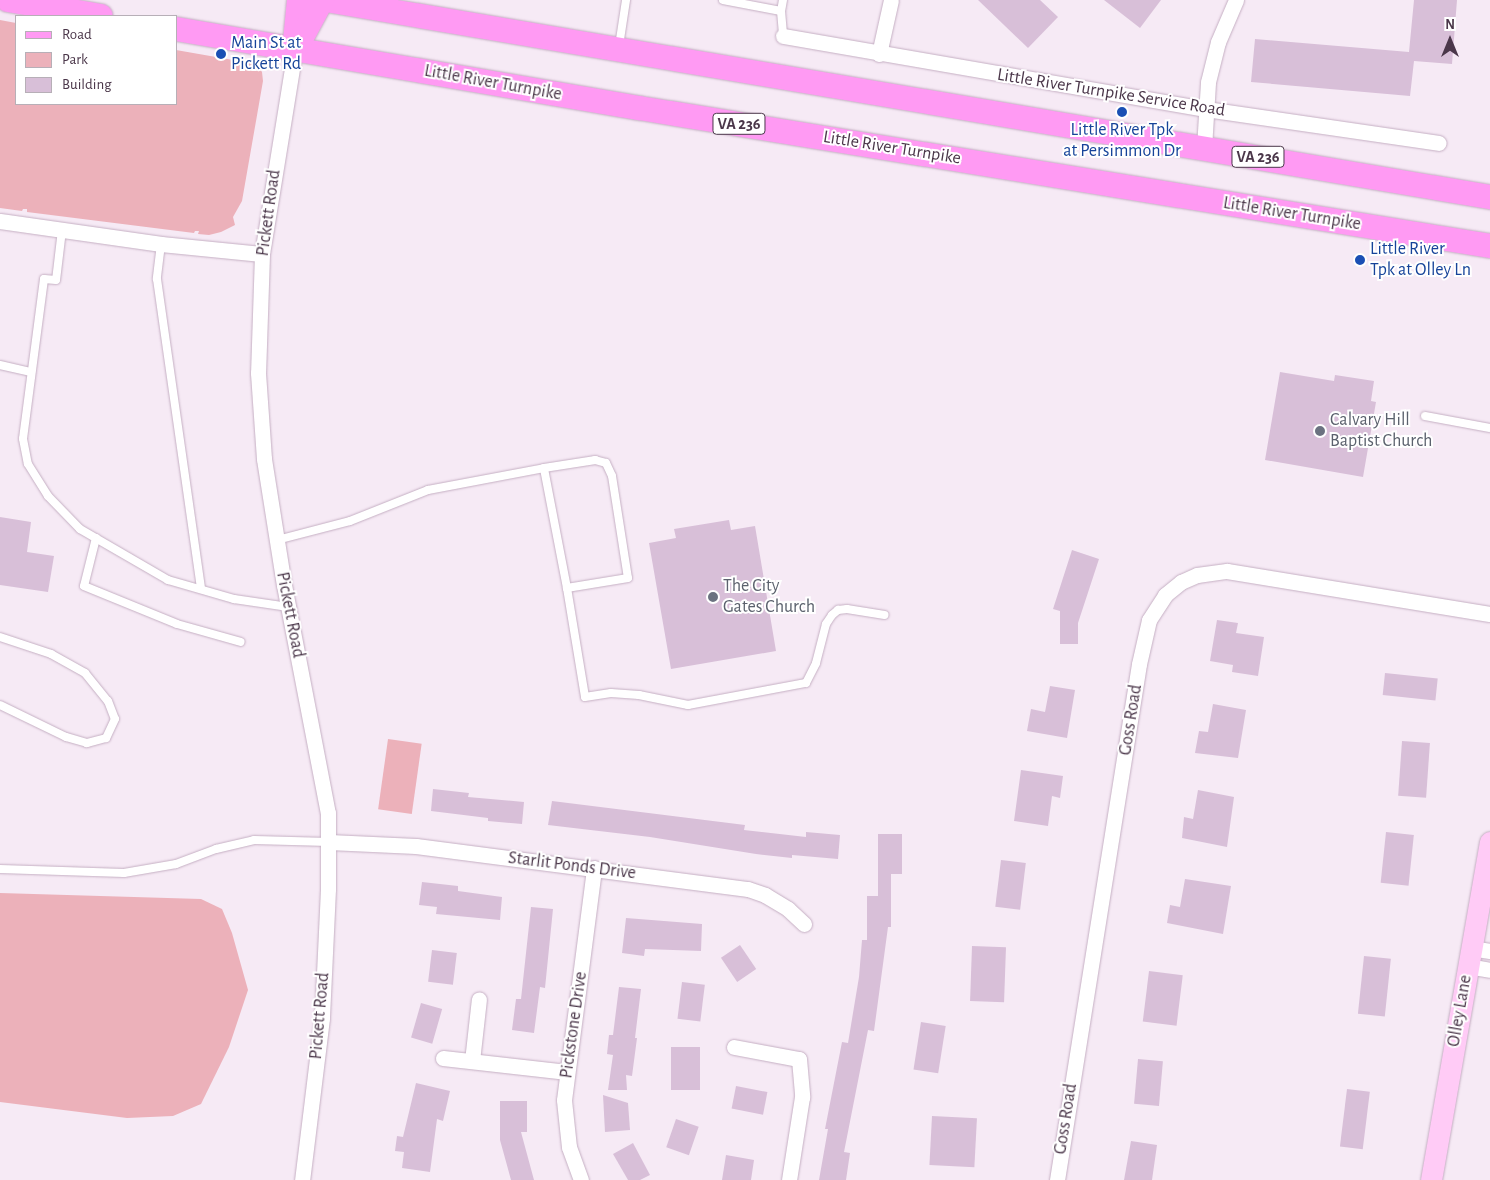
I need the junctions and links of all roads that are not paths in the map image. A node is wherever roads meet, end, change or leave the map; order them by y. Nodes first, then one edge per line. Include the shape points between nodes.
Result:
1 (8, 0) edge
2 (299, 0) edge
3 (324, 0) edge
4 (626, 0) edge
5 (723, 0) edge
6 (783, 0) edge
7 (891, 0) edge
8 (1236, 0) edge
9 (781, 11) junction
10 (95, 15) edge
11 (178, 30) edge
12 (783, 36) joint
13 (295, 50) junction
14 (618, 51) junction
15 (879, 54) junction
16 (1206, 109) junction
17 (1439, 143) dead end
18 (1204, 148) junction
19 (1490, 197) edge
20 (0, 221) edge
21 (62, 230) junction
22 (160, 244) junction
23 (1490, 246) edge
24 (262, 254) junction
25 (0, 366) edge
26 (31, 372) junction
27 (1425, 416) dead end
28 (1490, 428) edge
29 (544, 468) junction
30 (96, 538) junction
31 (277, 540) junction
32 (567, 588) junction
33 (202, 589) junction
34 (288, 607) junction
35 (1490, 614) edge
36 (885, 616) dead end
37 (0, 637) edge
38 (241, 642) dead end
39 (0, 705) edge
40 (329, 842) junction
41 (1490, 842) edge
42 (594, 868) junction
43 (0, 869) edge
44 (804, 924) dead end
45 (1477, 955) edge
46 (1490, 970) edge
47 (479, 999) dead end
48 (734, 1047) dead end
49 (443, 1058) dead end
50 (472, 1061) junction
51 (567, 1072) junction
52 (302, 1180) edge
53 (581, 1180) edge
54 (789, 1180) edge
55 (1057, 1180) edge
56 (1431, 1180) edge

1 - 10 main road
2 - 13 main road, Pickett Road
3 - 13 main road, Pickett Road
3 - 14 main road, VA 236
4 - 14 lane
5 - 9 lane
6 - 9 lane
7 - 15 street
8 - 16 street via 1218,42 1208,82
9 - 12 lane
11 - 13 main road, VA 236
12 - 15 street, Little River Turnpike Service Road
13 - 23 main road, Little River Turnpike / VA 236
13 - 24 street, Pickett Road
14 - 18 main road, VA 236
15 - 16 street, Little River Turnpike Service Road
16 - 17 street, Little River Turnpike Service Road
16 - 18 street
18 - 19 main road, VA 236
20 - 21 street
21 - 22 street
21 - 26 lane via 56,280 44,278
22 - 24 street
22 - 33 lane via 157,279
24 - 31 street, Pickett Road via 260,411
25 - 26 lane
26 - 30 lane via 23,439 28,464 48,496 80,529
27 - 28 lane
29 - 31 lane via 428,490 350,521
29 - 32 lane
29 - 32 lane via 595,460 606,463 612,476 628,578
30 - 33 lane via 168,580
30 - 38 lane via 84,586 177,624
31 - 34 street, Pickett Road
32 - 36 lane via 585,697 611,693 639,695 688,705 806,683 832,614 848,609
33 - 34 lane via 234,599
34 - 40 street, Pickett Road via 328,812
35 - 55 street, Goss Road via 1227,571 1197,575 1164,595 1149,620 1140,664
37 - 39 lane via 51,654 84,673 108,701 115,718 106,738 87,743 66,737
40 - 42 street, Starlit Ponds Drive via 416,846
40 - 43 lane via 254,840 216,849 176,864 124,873
40 - 52 street, Pickett Road via 322,1018
41 - 45 main road, Olley Lane
42 - 44 street, Starlit Ponds Drive via 748,889 788,909
42 - 51 street, Pickstone Drive
45 - 46 street
45 - 56 main road, Olley Lane
47 - 50 street
48 - 54 street via 799,1059 802,1097
49 - 50 street
50 - 51 street
51 - 53 street, Pickstone Drive via 565,1118

